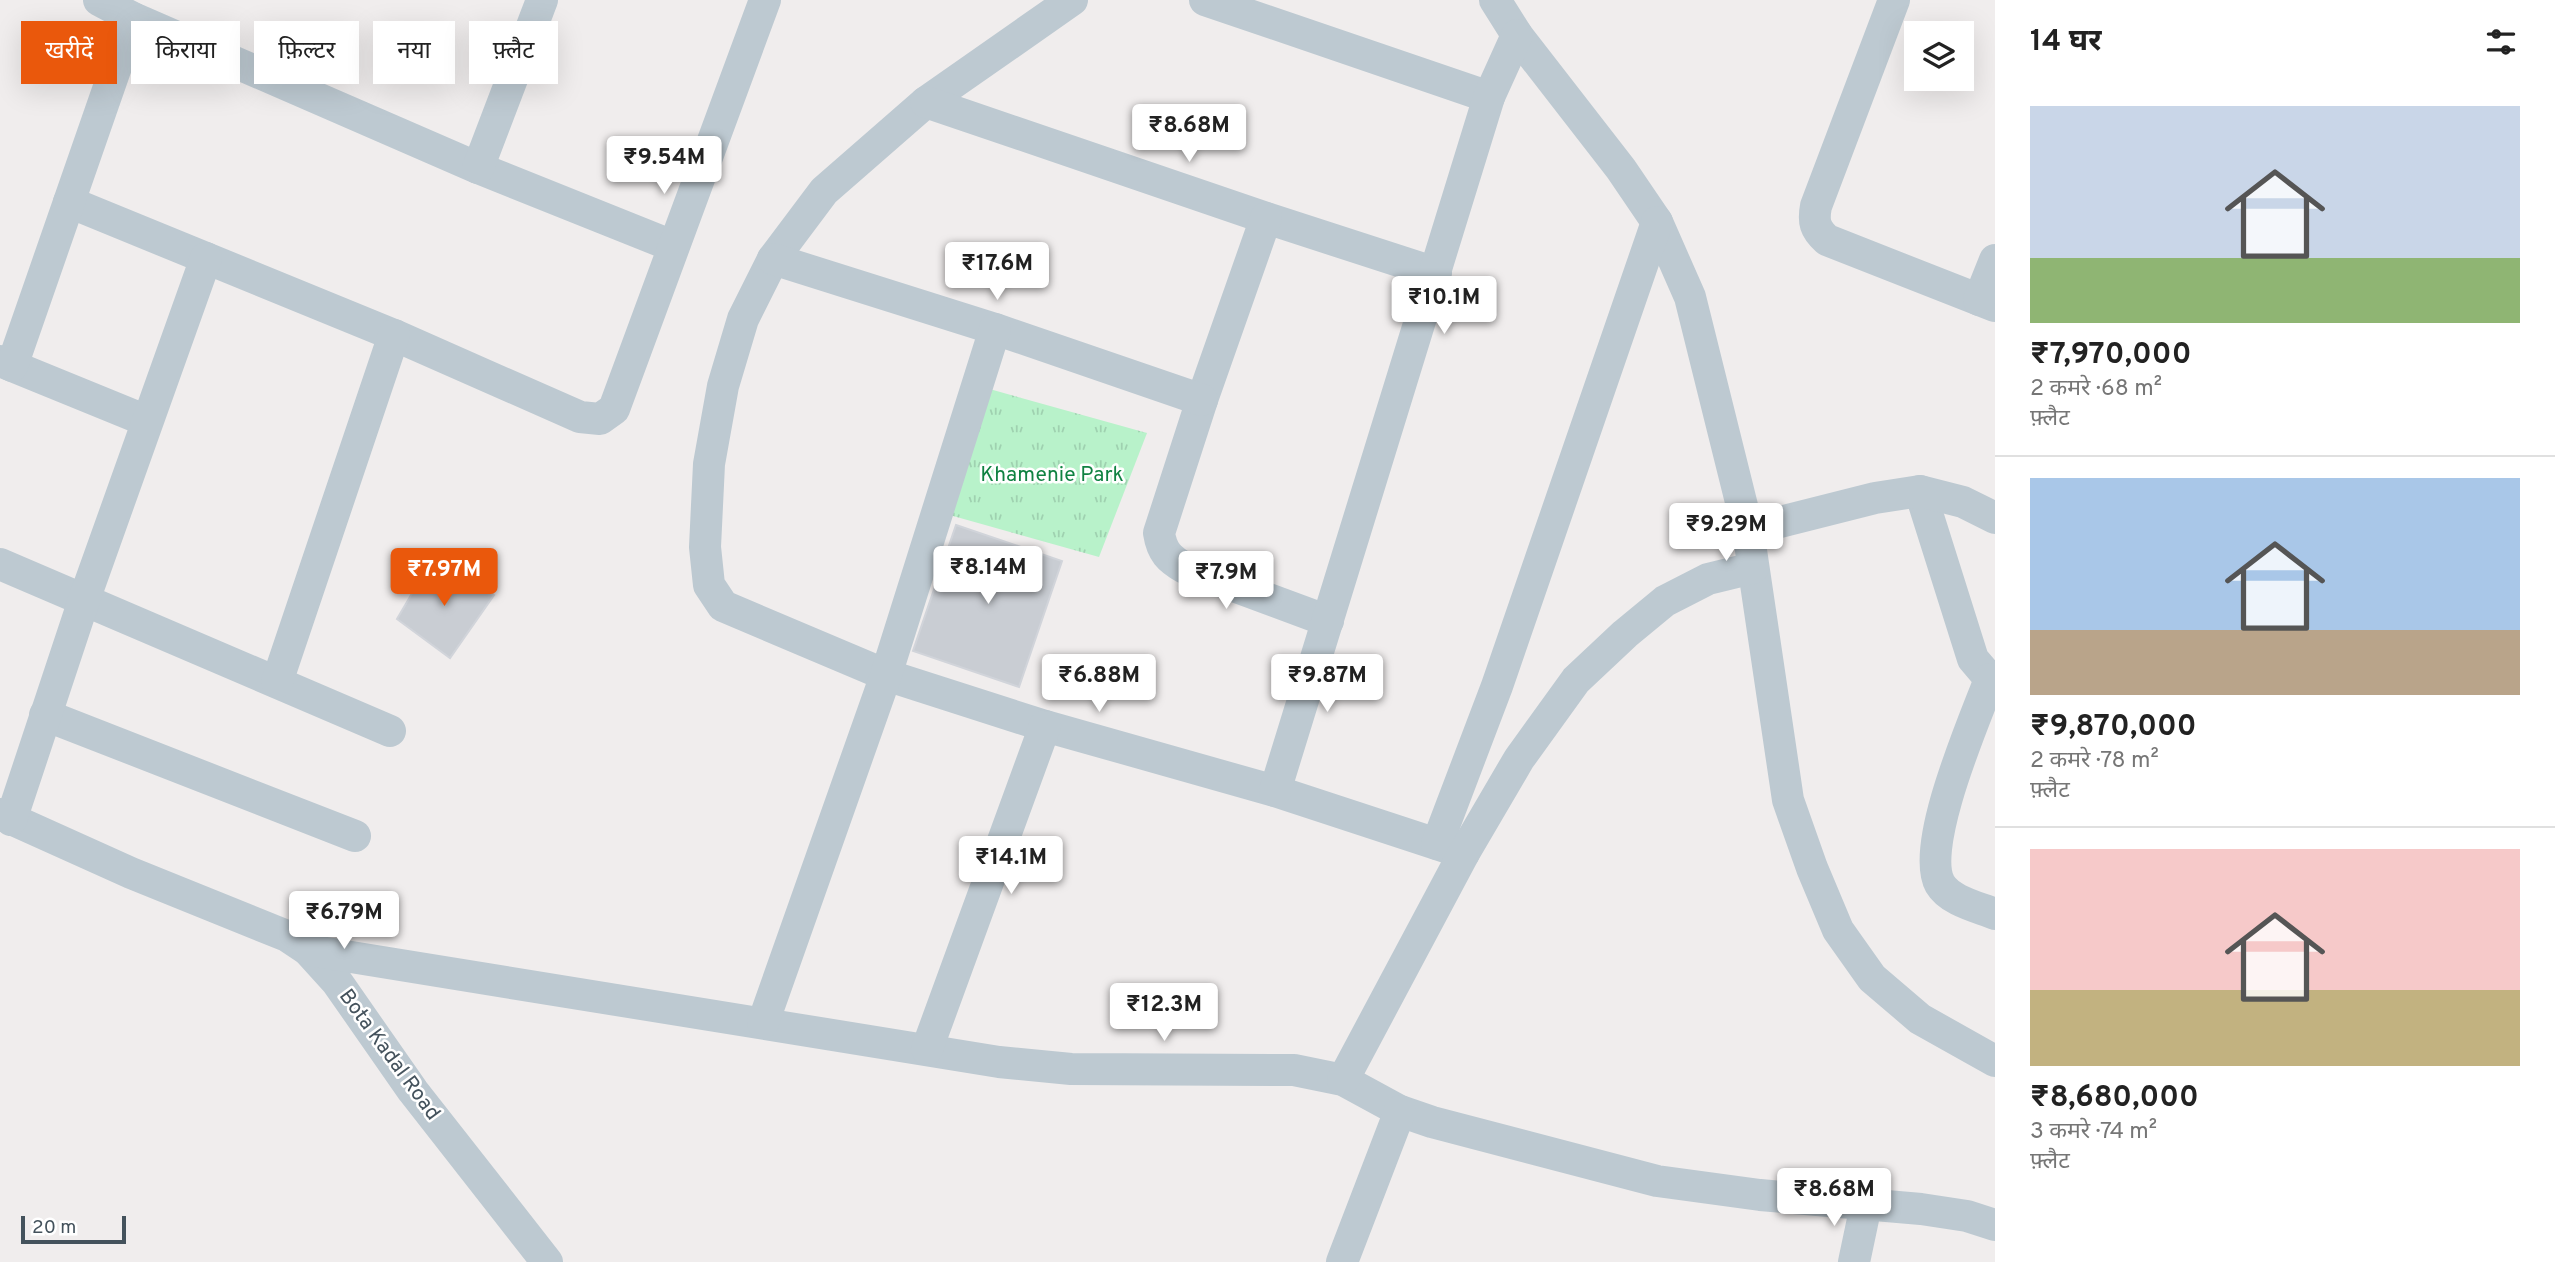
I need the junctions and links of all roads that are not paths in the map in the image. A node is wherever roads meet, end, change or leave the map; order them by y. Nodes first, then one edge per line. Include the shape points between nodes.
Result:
1 (99, 0) edge
2 (542, 0) edge
3 (765, 0) edge
4 (1072, 0) edge
5 (1205, 0) edge
6 (1495, 0) edge
7 (1894, 0) edge
8 (133, 18) junction
9 (1517, 34) junction
10 (1489, 97) junction
11 (926, 102) junction
12 (478, 168) junction
13 (69, 202) junction
14 (1266, 218) junction
15 (1657, 222) junction
16 (673, 246) junction
17 (206, 258) junction
18 (773, 259) junction
19 (1995, 260) edge
20 (1436, 273) junction
21 (1987, 303) edge
22 (995, 329) junction
23 (394, 335) junction
24 (6, 363) edge
25 (1202, 400) junction
26 (147, 421) junction
27 (1920, 491) junction
28 (1995, 518) edge
29 (1748, 530) junction
30 (0, 565) edge
31 (1753, 568) junction
32 (84, 600) junction
33 (1328, 621) junction
34 (886, 675) junction
35 (1993, 680) edge
36 (277, 682) junction
37 (45, 715) junction
38 (1045, 726) junction
39 (390, 731) dead end
40 (1275, 791) junction
41 (6, 817) edge
42 (355, 836) dead end
43 (1450, 848) junction
44 (1995, 914) edge
45 (308, 950) junction
46 (763, 1023) junction
47 (927, 1049) junction
48 (1995, 1061) edge
49 (1343, 1080) junction
50 (1400, 1111) junction
51 (1866, 1205) junction
52 (1995, 1225) edge
53 (547, 1262) edge
54 (1342, 1262) edge
55 (1854, 1262) edge

1 - 8 street
2 - 12 street
3 - 16 street
4 - 11 street
5 - 10 street
6 - 9 street
7 - 21 street via 1814,220 1827,240
8 - 12 street
8 - 13 street
9 - 10 street
9 - 15 street
10 - 20 street
11 - 14 street
11 - 18 street via 824,191
12 - 16 street
13 - 17 street
13 - 24 street
14 - 20 street
14 - 25 street
15 - 29 street via 1690,297
15 - 43 street via 1501,673
16 - 23 street via 614,409 600,419 580,417
17 - 23 street
17 - 26 street
18 - 22 street
18 - 34 street via 743,319 723,386 709,464 705,547 709,585 723,606
19 - 21 street
20 - 33 street
22 - 25 street
22 - 34 street
23 - 36 street
24 - 26 street
25 - 33 street via 1159,533 1161,548 1185,568
26 - 32 street
27 - 28 street via 1963,502
27 - 29 street
27 - 35 street via 1973,659
29 - 31 street
30 - 32 street
31 - 43 street via 1708,579 1665,601 1625,634 1576,680
31 - 48 street via 1788,800 1838,930 1872,978 1920,1019
32 - 36 street
32 - 37 street
33 - 40 street
34 - 38 street
34 - 46 street
35 - 44 street via 1956,771 1938,832 1935,861 1939,883 1950,895
36 - 39 street
37 - 41 street
37 - 42 street
38 - 40 street
38 - 47 street
40 - 43 street
41 - 45 street, Bota Kadal Road via 287,936
43 - 49 street
45 - 46 street
45 - 53 street, Bota Kadal Road via 337,982 413,1091
46 - 47 street
47 - 49 street via 1071,1069 1294,1070
49 - 50 street
50 - 51 street via 1657,1181
50 - 54 street
51 - 52 street via 1967,1216
51 - 55 street

